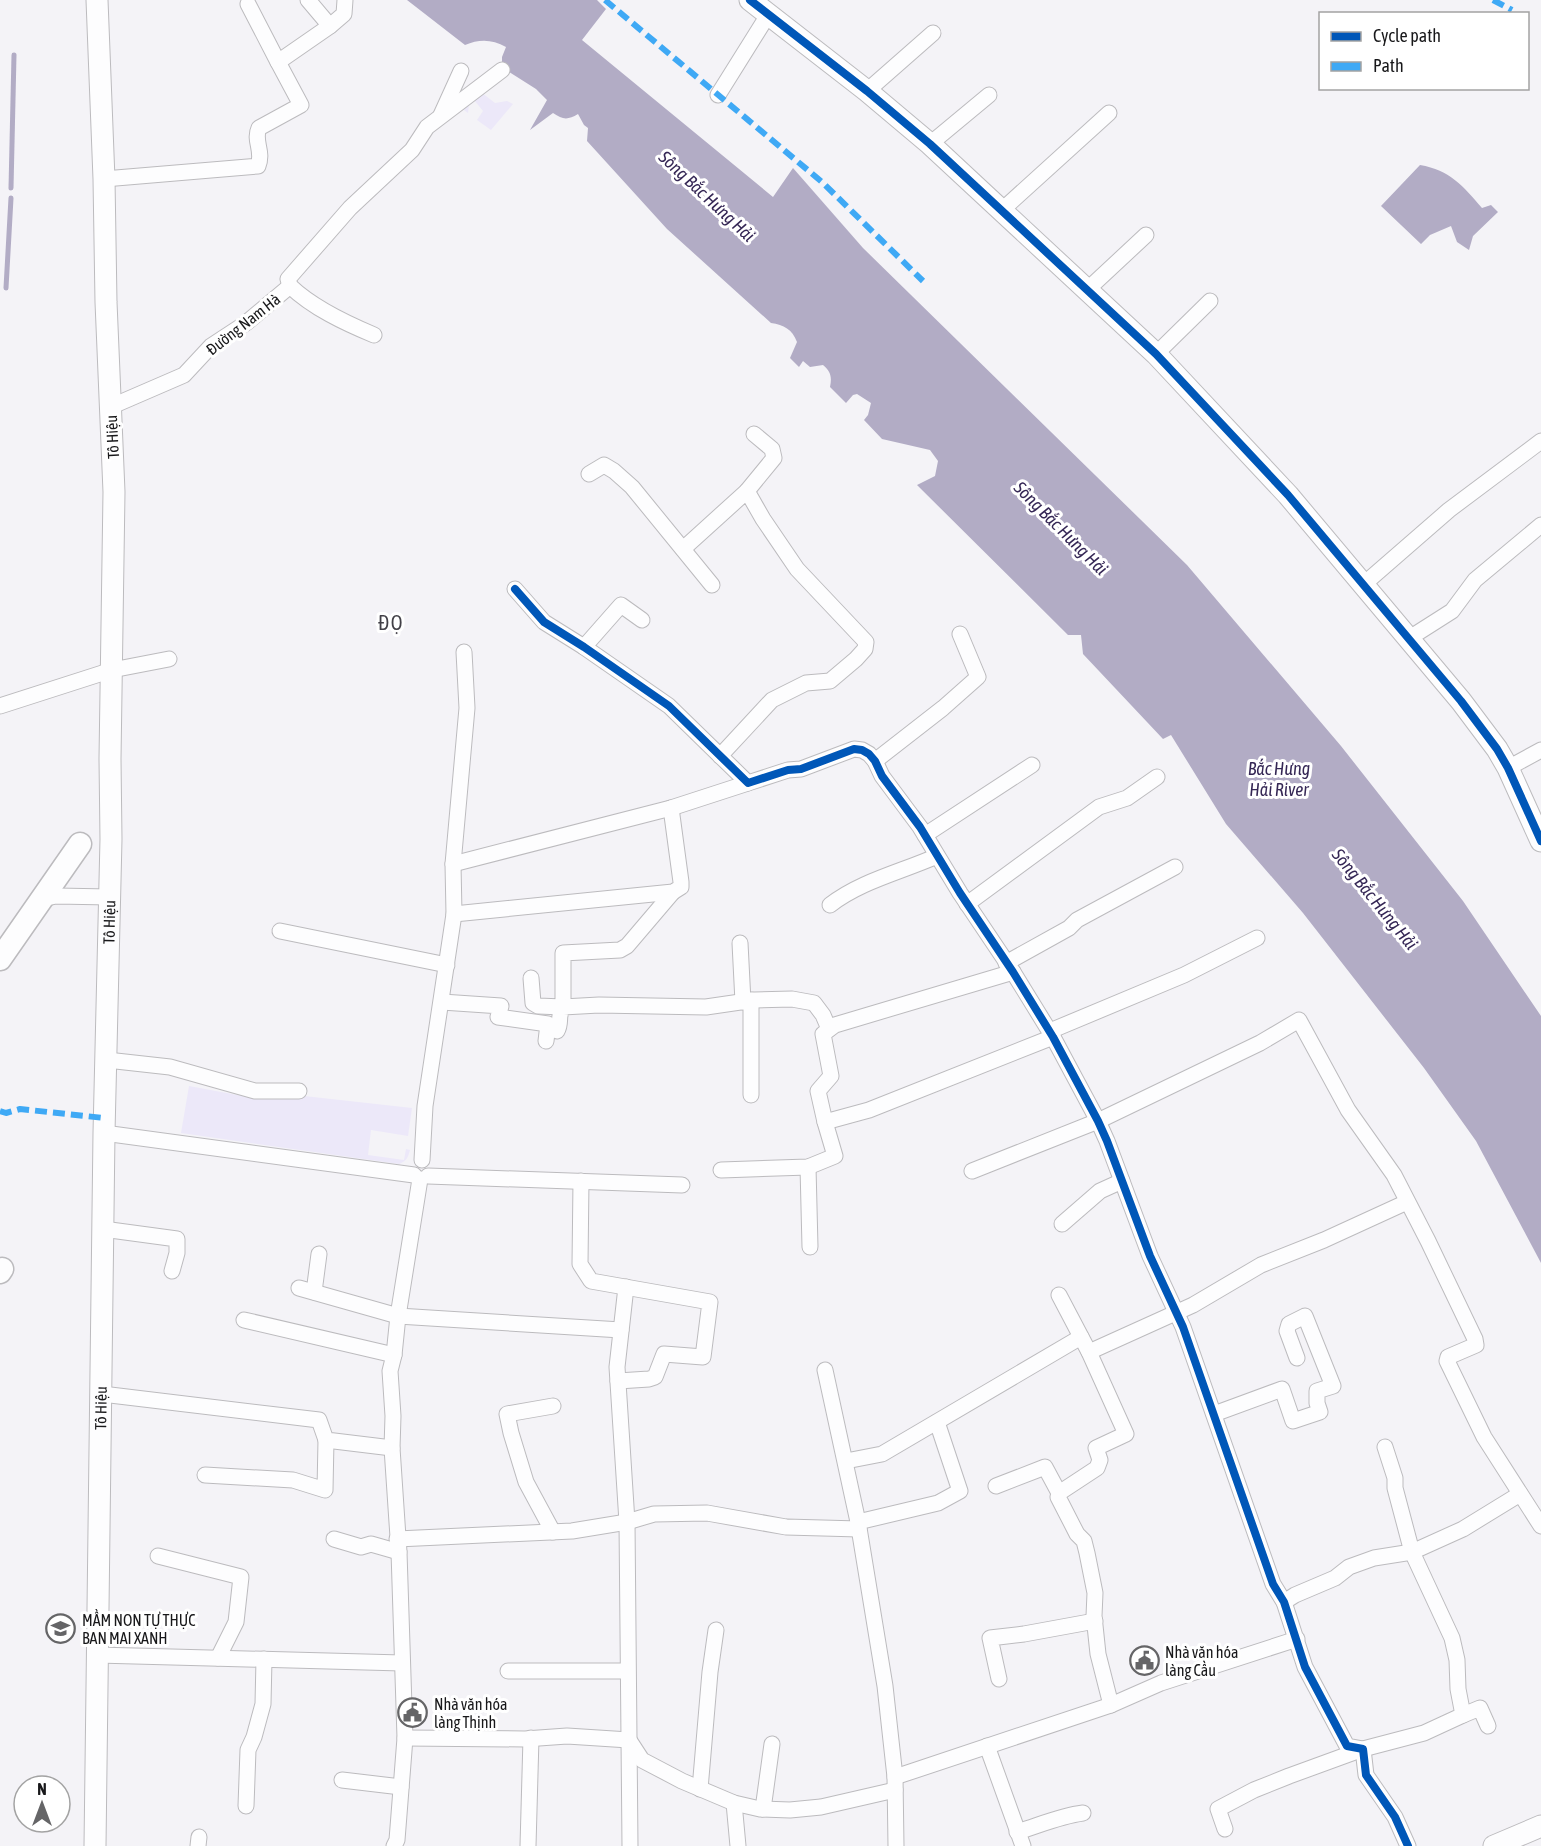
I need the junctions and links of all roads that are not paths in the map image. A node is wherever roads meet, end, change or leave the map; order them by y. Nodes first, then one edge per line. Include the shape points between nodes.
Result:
1 (97, 0) edge
2 (308, 0) edge
3 (345, 0) edge
4 (750, 0) edge
5 (248, 4) dead end
6 (768, 15) junction
7 (330, 26) junction
8 (933, 33) dead end
9 (279, 62) junction
10 (502, 70) dead end
11 (460, 71) dead end
12 (867, 91) junction
13 (988, 94) dead end
14 (718, 95) dead end
15 (1109, 113) dead end
16 (439, 118) junction
17 (930, 144) junction
18 (104, 179) junction
19 (1001, 211) junction
20 (1146, 235) dead end
21 (290, 286) junction
22 (1087, 290) junction
23 (1210, 301) dead end
24 (374, 335) dead end
25 (1156, 354) junction
26 (110, 407) junction
27 (754, 434) dead end
28 (1541, 441) edge
29 (589, 474) dead end
30 (747, 491) junction
31 (1541, 525) edge
32 (683, 549) junction
33 (1364, 584) junction
34 (712, 585) dead end
35 (515, 589) dead end
36 (642, 620) dead end
37 (960, 634) dead end
38 (1408, 639) junction
39 (584, 647) junction
40 (465, 652) dead end
41 (169, 659) dead end
42 (112, 670) junction
43 (0, 704) edge
44 (1541, 750) edge
45 (720, 756) junction
46 (875, 761) junction
47 (1032, 765) dead end
48 (1508, 768) junction
49 (1157, 777) dead end
50 (748, 783) junction
51 (671, 808) junction
52 (925, 835) junction
53 (1541, 841) edge
54 (80, 844) dead end
55 (937, 856) junction
56 (473, 860) junction
57 (453, 864) junction
58 (1175, 867) dead end
59 (455, 884) junction
60 (673, 891) junction
61 (110, 897) junction
62 (42, 899) junction
63 (967, 904) junction
64 (830, 905) dead end
65 (454, 914) junction
66 (280, 931) dead end
67 (1257, 938) dead end
68 (740, 943) dead end
69 (0, 959) edge
70 (447, 965) junction
71 (1010, 967) junction
72 (531, 978) dead end
73 (747, 1001) junction
74 (442, 1002) junction
75 (563, 1007) junction
76 (829, 1029) junction
77 (1051, 1034) junction
78 (107, 1060) junction
79 (299, 1091) dead end
80 (751, 1095) dead end
81 (1098, 1121) junction
82 (825, 1122) junction
83 (104, 1133) junction
84 (808, 1167) junction
85 (721, 1170) dead end
86 (972, 1171) dead end
87 (421, 1176) junction
88 (582, 1181) junction
89 (1122, 1181) junction
90 (682, 1185) dead end
91 (1407, 1202) junction
92 (1062, 1224) dead end
93 (103, 1229) junction
94 (810, 1247) dead end
95 (320, 1254) dead end
96 (172, 1271) dead end
97 (626, 1287) junction
98 (299, 1288) dead end
99 (314, 1292) junction
100 (1059, 1295) dead end
101 (1176, 1313) junction
102 (398, 1316) junction
103 (244, 1320) dead end
104 (621, 1330) junction
105 (1081, 1337) junction
106 (1089, 1352) junction
107 (394, 1355) junction
108 (1297, 1358) dead end
109 (825, 1371) dead end
110 (618, 1381) junction
111 (102, 1394) junction
112 (553, 1406) dead end
113 (1214, 1414) junction
114 (936, 1422) junction
115 (326, 1440) junction
116 (1385, 1447) dead end
117 (392, 1448) junction
118 (846, 1461) junction
119 (205, 1476) dead end
120 (996, 1486) dead end
121 (1059, 1493) junction
122 (1520, 1494) junction
123 (627, 1522) junction
124 (859, 1525) junction
125 (1541, 1526) edge
126 (553, 1532) junction
127 (334, 1539) dead end
128 (398, 1545) junction
129 (1412, 1552) junction
130 (158, 1556) dead end
131 (1284, 1602) junction
132 (1095, 1621) junction
133 (716, 1630) dead end
134 (1297, 1639) junction
135 (97, 1655) junction
136 (218, 1658) junction
137 (264, 1659) junction
138 (402, 1663) junction
139 (508, 1671) dead end
140 (627, 1671) junction
141 (999, 1678) dead end
142 (1111, 1705) junction
143 (1463, 1715) junction
144 (1488, 1726) dead end
145 (405, 1738) junction
146 (531, 1738) junction
147 (629, 1740) junction
148 (772, 1744) dead end
149 (987, 1746) junction
150 (1363, 1749) junction
151 (342, 1780) dead end
152 (895, 1783) junction
153 (401, 1787) junction
154 (700, 1789) junction
155 (734, 1803) junction
156 (246, 1806) dead end
157 (763, 1809) junction
158 (1083, 1813) dead end
159 (1541, 1826) edge
160 (1225, 1829) dead end
161 (1020, 1839) edge
162 (95, 1846) edge
163 (394, 1846) edge
164 (528, 1846) edge
165 (630, 1846) edge
166 (738, 1846) edge
167 (896, 1846) edge
168 (1408, 1846) edge
169 (1494, 1846) edge

1 - 18 main road, Tô Hiệu
2 - 7 street
3 - 7 street via 344,14
4 - 6 main road
5 - 9 street
6 - 12 main road
6 - 14 street
7 - 9 street
8 - 12 street
9 - 18 street via 301,105 259,128 256,134 262,157 258,166
10 - 16 street
11 - 16 street
12 - 17 main road
13 - 17 street
15 - 19 street
16 - 21 street via 427,127 412,150 335,224 288,279
17 - 19 main road
18 - 26 main road, Tô Hiệu
19 - 22 main road
20 - 22 street
21 - 24 street, Đường Nam Hà via 338,320
21 - 26 street, Đường Nam Hà via 211,346 183,375
22 - 25 main road
23 - 25 street
25 - 33 main road via 1288,495
26 - 42 main road, Tô Hiệu via 114,492
27 - 30 street via 772,449 774,458
28 - 33 street via 1449,510
29 - 32 street via 604,465 614,471
30 - 32 street
30 - 45 street via 797,569 866,642 865,649 830,681 806,683 772,700
31 - 38 street via 1475,580 1452,611
32 - 34 street
33 - 38 main road
35 - 39 street via 544,622
36 - 39 street via 621,605
37 - 46 street via 978,677
38 - 48 main road via 1461,701
39 - 45 street via 669,706
40 - 57 street via 467,708
41 - 42 street
42 - 43 street
42 - 61 main road, Tô Hiệu
44 - 48 street
45 - 50 street
46 - 50 street via 862,750 854,750
46 - 52 street
47 - 52 street
48 - 53 main road
49 - 63 street via 1127,798 1099,807
50 - 51 street
51 - 56 street
51 - 60 street via 681,882 681,887
52 - 55 street
54 - 62 main road
55 - 63 street
55 - 64 street via 866,883
56 - 57 street
56 - 59 street
57 - 59 street
58 - 71 street via 1077,920
59 - 65 street
60 - 65 street
60 - 75 street via 620,950 563,953
61 - 62 street
61 - 78 main road, Tô Hiệu
62 - 69 main road
63 - 71 street
65 - 70 street
66 - 70 street
67 - 77 street
68 - 73 street
70 - 74 street
71 - 76 street
71 - 77 street
72 - 75 street via 533,1003
73 - 75 street via 706,1007
73 - 76 street via 792,999 814,1004
73 - 80 street
74 - 75 street via 501,1006 498,1017 548,1024 552,1036 560,1027
74 - 87 street via 425,1106 422,1160 430,1167
76 - 82 street via 823,1034 831,1076 818,1091
77 - 81 street
77 - 82 street via 869,1110
78 - 79 street via 170,1067 255,1091
78 - 83 main road, Tô Hiệu
81 - 86 street
81 - 89 street
81 - 91 street via 1299,1020 1348,1110 1394,1175
82 - 84 street via 835,1156
83 - 87 street
83 - 93 main road, Tô Hiệu
84 - 85 street
84 - 94 street
87 - 88 street
87 - 102 street
88 - 90 street
88 - 97 street via 580,1264 591,1281
89 - 92 street via 1100,1191
89 - 101 street
91 - 101 street via 1261,1266
91 - 122 street via 1475,1339 1476,1345 1448,1357 1447,1361 1484,1437
93 - 96 street via 177,1239
93 - 111 main road, Tô Hiệu
95 - 99 street
97 - 104 street
97 - 110 street via 710,1302 703,1357 664,1354 655,1377
98 - 99 street
99 - 102 street
100 - 105 street
101 - 106 street
101 - 113 street
102 - 104 street
102 - 107 street
103 - 107 street
104 - 110 street
105 - 106 street
105 - 114 street
106 - 121 street via 1126,1434 1096,1448 1100,1460 1097,1468
107 - 117 street via 390,1371
108 - 113 street via 1287,1331 1289,1324 1305,1316 1332,1386 1317,1391 1320,1412 1293,1421 1282,1389
109 - 118 street
110 - 123 street
111 - 115 street via 319,1420
111 - 135 main road, Tô Hiệu
112 - 126 street via 507,1413 526,1482
113 - 131 street via 1273,1584
114 - 118 street via 882,1454
114 - 124 street via 960,1491 939,1503
115 - 117 street
115 - 119 street via 325,1490 293,1480
116 - 129 street
117 - 128 street
118 - 124 street
120 - 121 street via 1045,1467
121 - 132 street via 1088,1553
122 - 125 street
122 - 129 street via 1463,1529
123 - 124 street via 654,1514 707,1513 786,1527
123 - 126 street
123 - 140 street
124 - 152 street via 885,1686
126 - 128 street
127 - 128 street via 361,1547
128 - 138 street
129 - 131 street via 1349,1567 1335,1578
129 - 143 street via 1452,1638
130 - 136 street via 242,1577 236,1622
131 - 134 street
132 - 141 street via 990,1638
132 - 142 street via 1098,1654
133 - 154 street
134 - 142 street via 1161,1683
134 - 150 street via 1305,1666 1347,1746
135 - 136 street
135 - 162 main road, Tô Hiệu
136 - 137 street
137 - 138 street
137 - 156 street via 263,1704 248,1750
138 - 145 street
139 - 140 street
140 - 147 street
142 - 149 street
143 - 144 street via 1480,1708
143 - 150 street via 1424,1733
145 - 146 street
145 - 153 street
146 - 147 street
146 - 164 street
147 - 154 street via 642,1760
147 - 165 street
148 - 157 street
149 - 152 street
149 - 161 street
150 - 160 street via 1254,1790 1218,1809
150 - 168 street via 1366,1775 1395,1817
151 - 153 street
152 - 157 street via 821,1807
152 - 167 street
153 - 163 street
154 - 155 street
155 - 157 street
155 - 166 street
158 - 161 street via 1055,1818
159 - 169 main road

